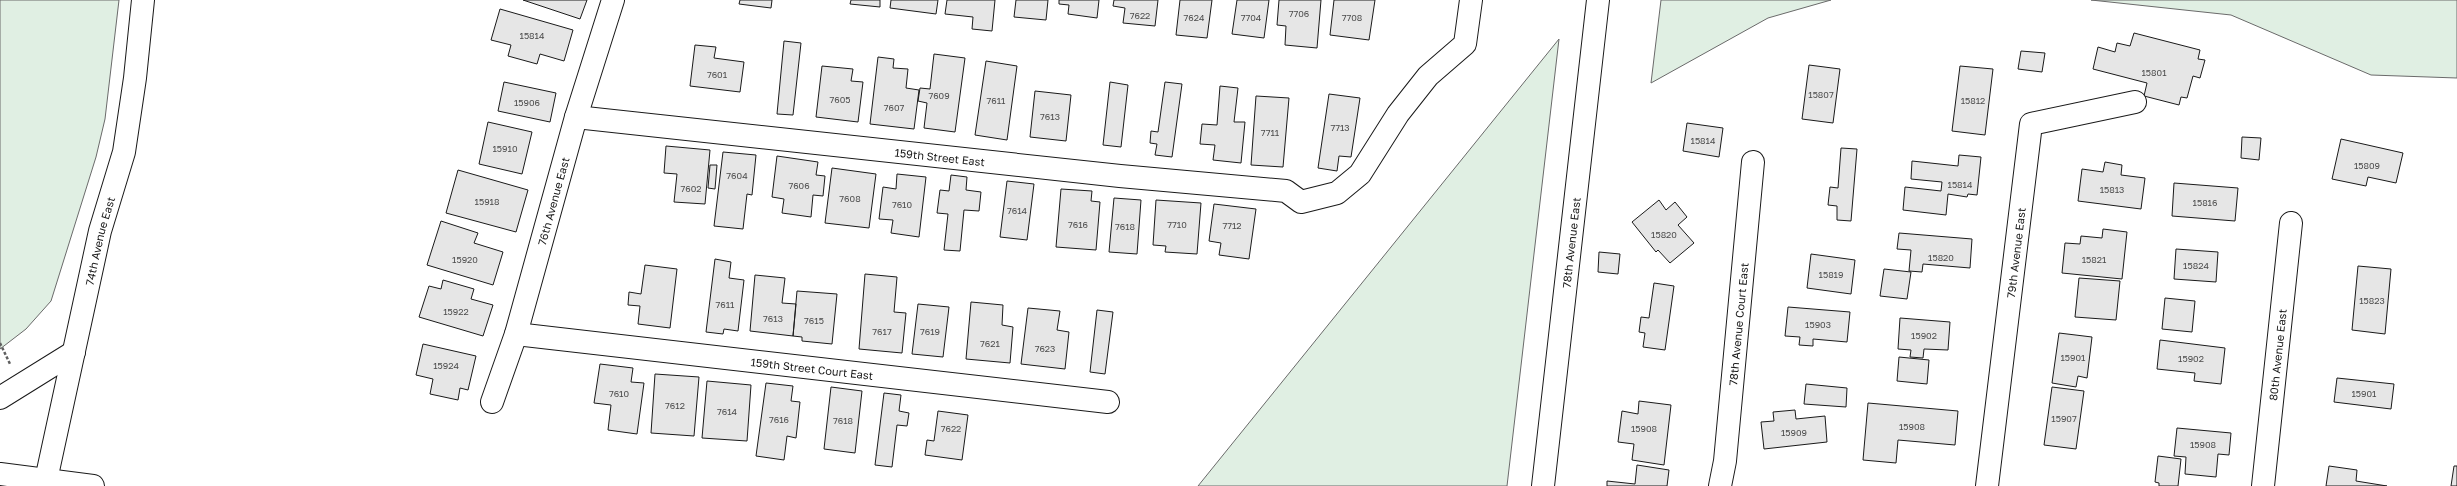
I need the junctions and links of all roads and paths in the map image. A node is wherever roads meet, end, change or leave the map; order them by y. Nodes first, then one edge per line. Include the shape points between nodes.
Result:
1 (143, 0) edge
2 (613, 0) edge
3 (1471, 0) edge
4 (1598, 0) edge
5 (2135, 102) dead end
6 (576, 117) junction
7 (1753, 162) dead end
8 (2291, 223) dead end
9 (516, 334) junction
10 (74, 352) junction
11 (0, 398) edge
12 (492, 402) dead end
13 (1108, 402) dead end
14 (0, 474) edge
15 (46, 480) junction
16 (93, 486) edge
17 (1543, 486) edge
18 (1720, 486) edge
19 (1987, 486) edge
20 (2263, 486) edge

1 - 10 street, 74th Avenue East via 124,152 100,231
2 - 6 street, 76th Avenue East
3 - 6 street, 159th Street East via 1466,44 1428,76 1398,114 1360,174 1337,193 1301,202 1286,191 1120,176
4 - 17 street, 78th Avenue East
5 - 19 street, 79th Avenue East via 2031,124
6 - 9 street, 76th Avenue East
7 - 18 street, 78th Avenue Court East via 1725,461
8 - 20 street, 80th Avenue East
9 - 12 street, 76th Avenue East
9 - 13 street, 159th Street Court East
10 - 11 street
10 - 15 street, 74th Avenue East
14 - 15 street
15 - 16 street

